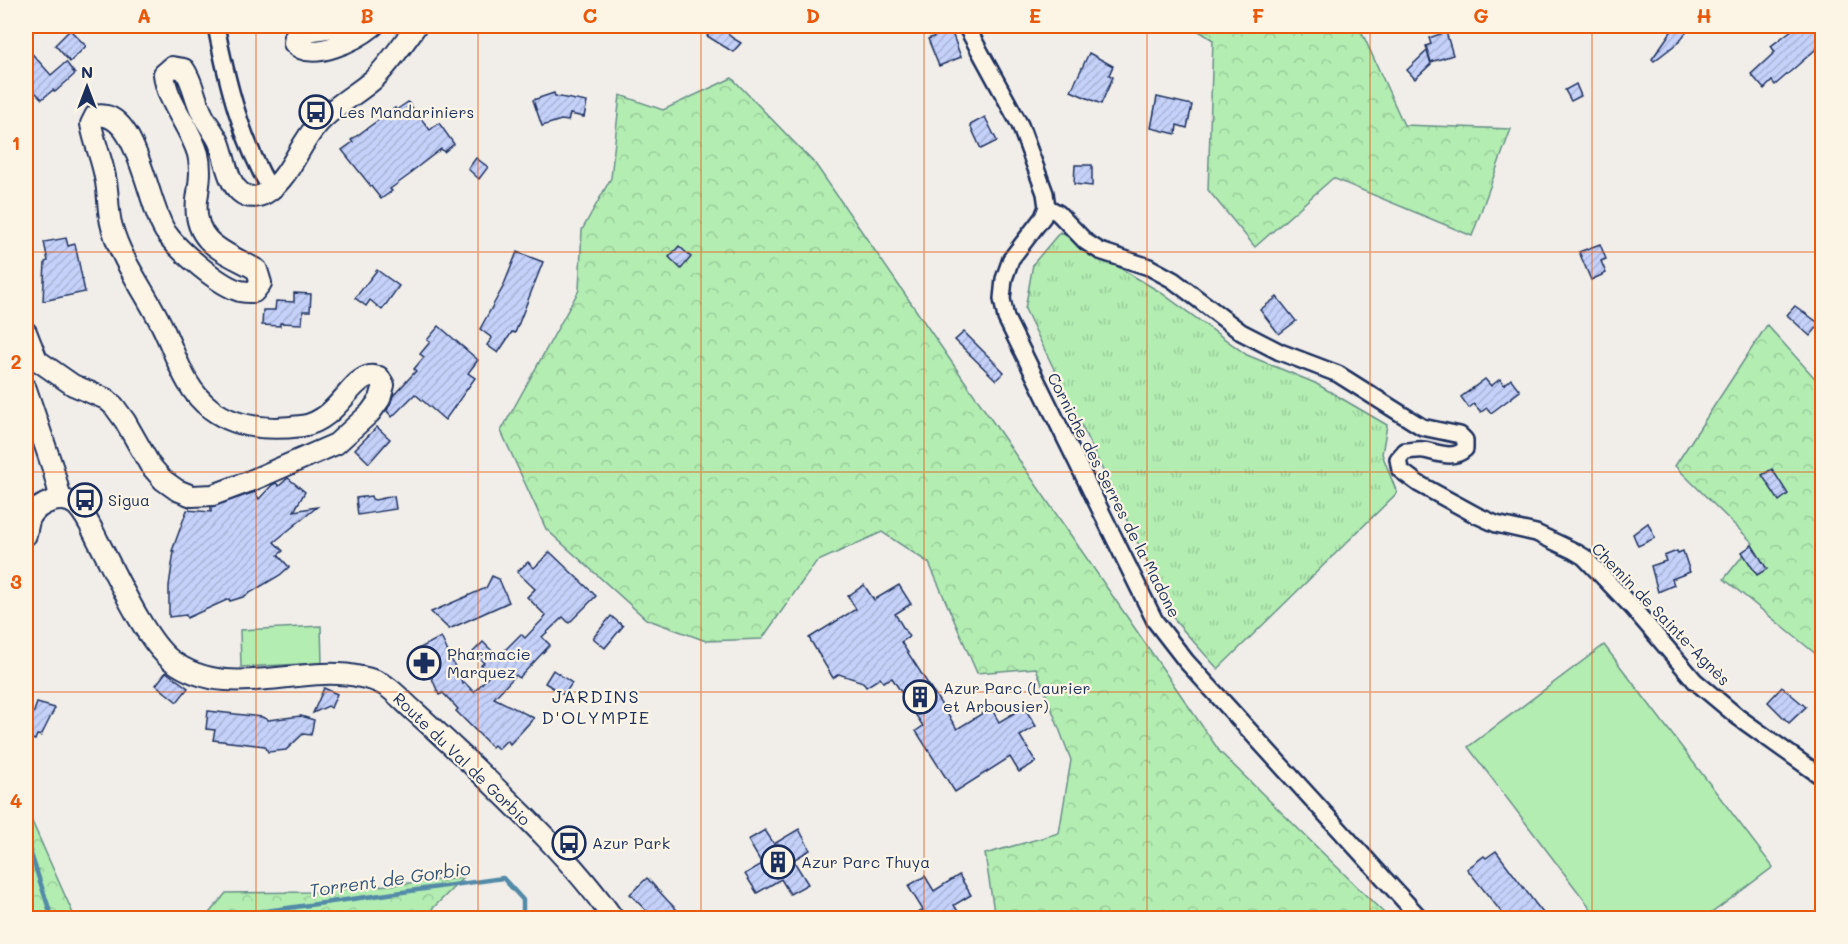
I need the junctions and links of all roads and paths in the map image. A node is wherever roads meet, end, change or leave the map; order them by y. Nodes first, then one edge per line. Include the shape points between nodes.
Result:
1 (216, 26) edge
2 (339, 26) edge
3 (373, 26) edge
4 (416, 26) edge
5 (966, 26) edge
6 (271, 190) junction
7 (1047, 207) junction
8 (26, 332) edge
9 (26, 389) edge
10 (61, 500) junction
11 (26, 536) edge
12 (1822, 777) edge
13 (613, 918) edge
14 (1420, 918) edge

1 - 6 street via 242,124
2 - 3 street via 300,32 294,43 308,52 323,50
4 - 6 street via 373,80 317,124
5 - 7 street via 1020,125
6 - 8 street via 249,197 240,192 201,111 191,79 184,69 172,67 164,74 166,88 198,153 197,222 201,232 214,246 257,270 261,283 254,292 239,291 207,272 166,234 154,209 138,154 124,128 113,117 103,114 95,116 91,124 106,180 111,225 122,254 197,398 232,421 279,428 306,425 326,417 360,381 379,377 384,385 380,399 359,425 336,444 213,495 192,496 163,480 150,465 114,406 37,360
7 - 12 street, Chemin de Sainte-Agnès via 1086,242 1173,280 1240,332 1338,374 1422,427 1460,435 1465,440 1465,449 1460,454 1405,451 1398,459 1400,470 1476,515 1536,533 1584,557 1695,681
7 - 14 street, Corniche des Serres de la Madone via 1011,259 1002,299 1006,318 1155,621 1186,661
9 - 10 street
10 - 11 street via 40,507 31,517
10 - 13 street, Route du Val de Gorbio via 76,506 87,521 137,615 171,660 207,677 231,680 338,674 384,684 526,819 592,889

